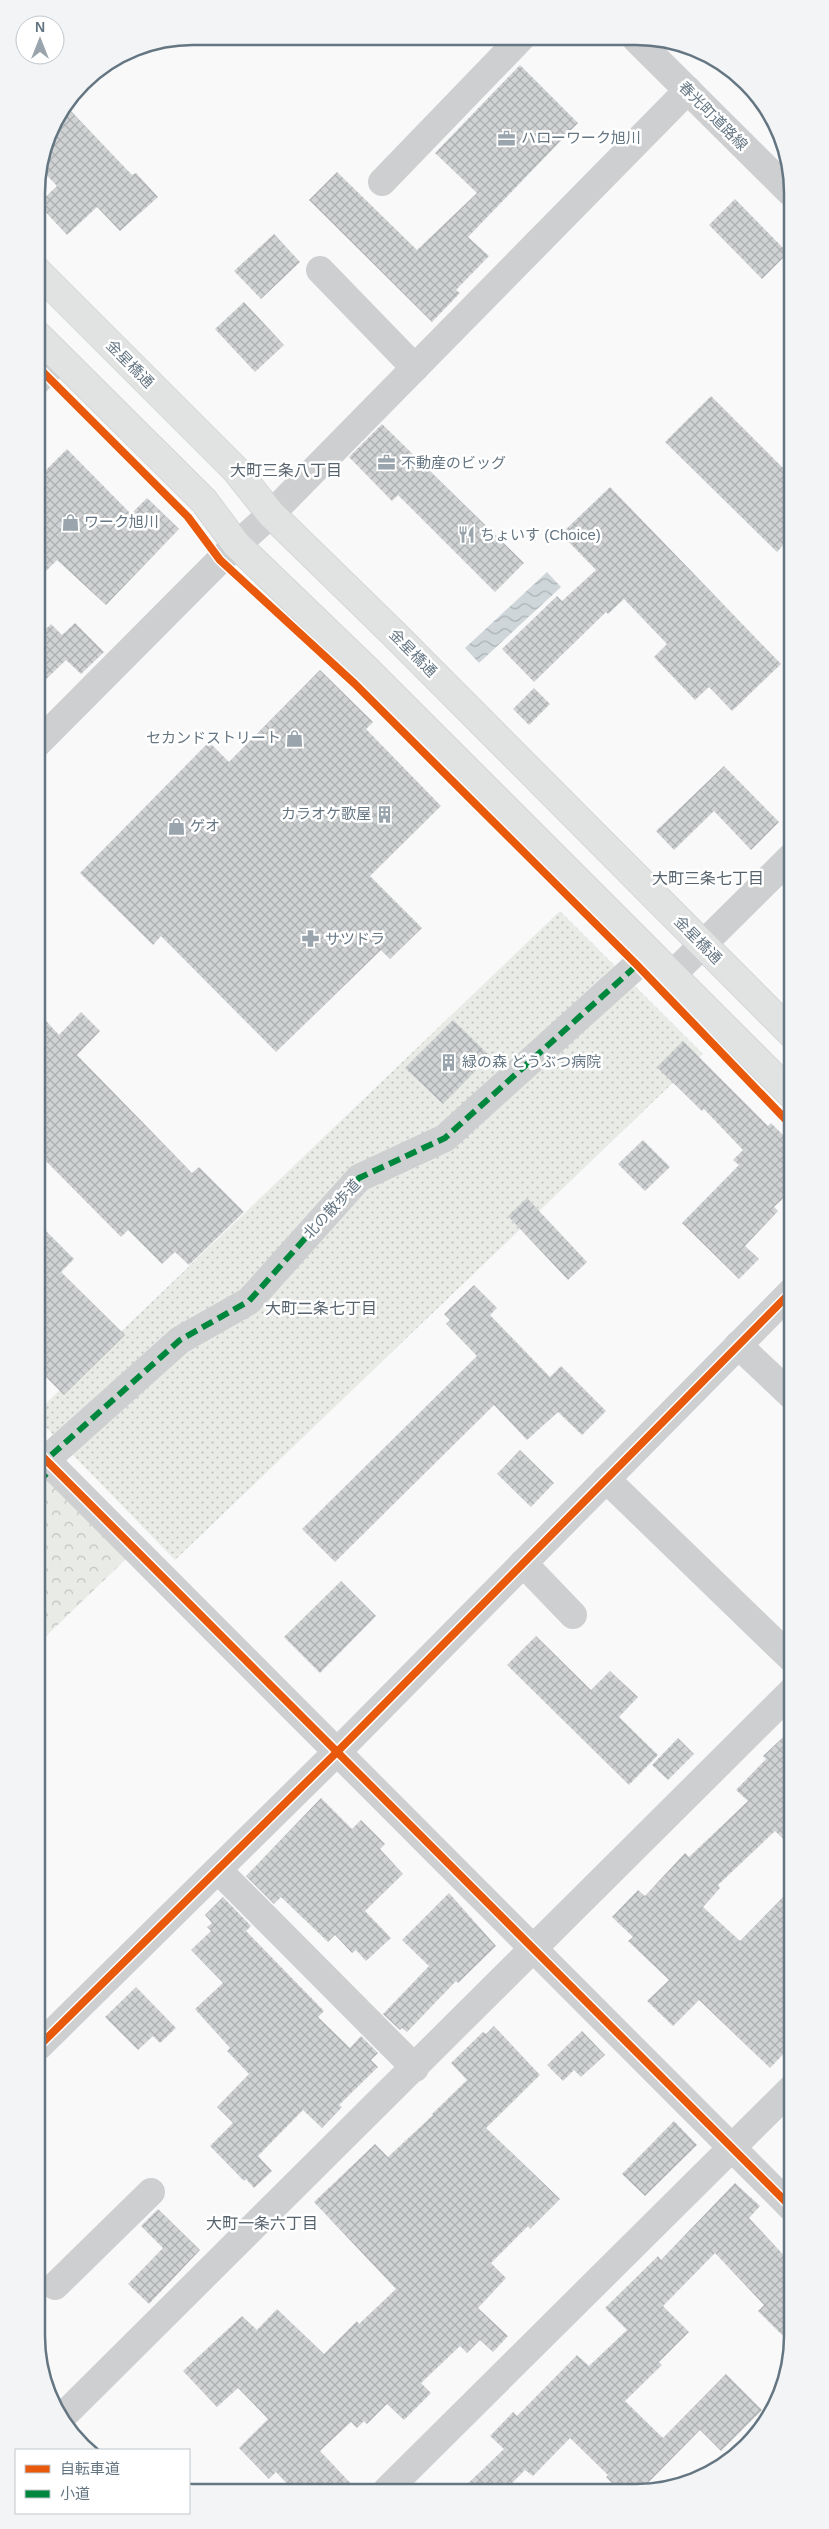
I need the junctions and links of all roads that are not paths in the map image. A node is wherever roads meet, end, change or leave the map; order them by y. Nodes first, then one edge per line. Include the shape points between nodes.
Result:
1 (514, 45) edge
2 (642, 45) edge
3 (688, 90) junction
4 (382, 182) dead end
5 (784, 186) edge
6 (320, 270) dead end
7 (45, 279) edge
8 (45, 343) edge
9 (60, 358) junction
10 (415, 368) junction
11 (45, 374) edge
12 (271, 514) junction
13 (236, 544) junction
14 (45, 736) edge
15 (784, 863) edge
16 (702, 945) junction
17 (636, 965) dead end
18 (671, 976) junction
19 (784, 1026) edge
20 (784, 1087) edge
21 (784, 1299) edge
22 (738, 1345) junction
23 (784, 1388) edge
24 (45, 1457) edge
25 (45, 1464) edge
26 (606, 1479) junction
27 (523, 1563) junction
28 (573, 1615) dead end
29 (784, 1651) edge
30 (784, 1699) edge
31 (337, 1752) junction
32 (218, 1870) junction
33 (534, 1950) junction
34 (45, 2040) edge
35 (414, 2068) junction
36 (784, 2096) edge
37 (734, 2147) junction
38 (151, 2192) dead end
39 (784, 2200) edge
40 (55, 2286) dead end
41 (67, 2412) edge
42 (393, 2484) edge

1 - 4 street
2 - 3 street, 春光町道路線
3 - 5 street, 春光町道路線
3 - 10 street
6 - 10 street
7 - 12 main road, 金星橋通 via 235,469
8 - 9 main road
9 - 11 street
9 - 13 main road via 204,501
10 - 12 street
12 - 13 street
12 - 16 main road, 金星橋通
13 - 14 street
13 - 18 main road via 367,670
15 - 16 street
16 - 18 street
16 - 19 main road, 金星橋通
17 - 24 street, 北の散歩道 via 445,1138 359,1178 249,1301 180,1340
18 - 20 main road
21 - 22 street
22 - 23 street
22 - 26 street
25 - 31 street via 156,1568
26 - 27 street
26 - 29 street
27 - 28 street
27 - 31 street
30 - 33 street
31 - 32 street
31 - 33 street
32 - 34 street
32 - 35 street
33 - 35 street
33 - 37 street
35 - 41 street
36 - 37 street
37 - 39 street
37 - 42 street
38 - 40 street

